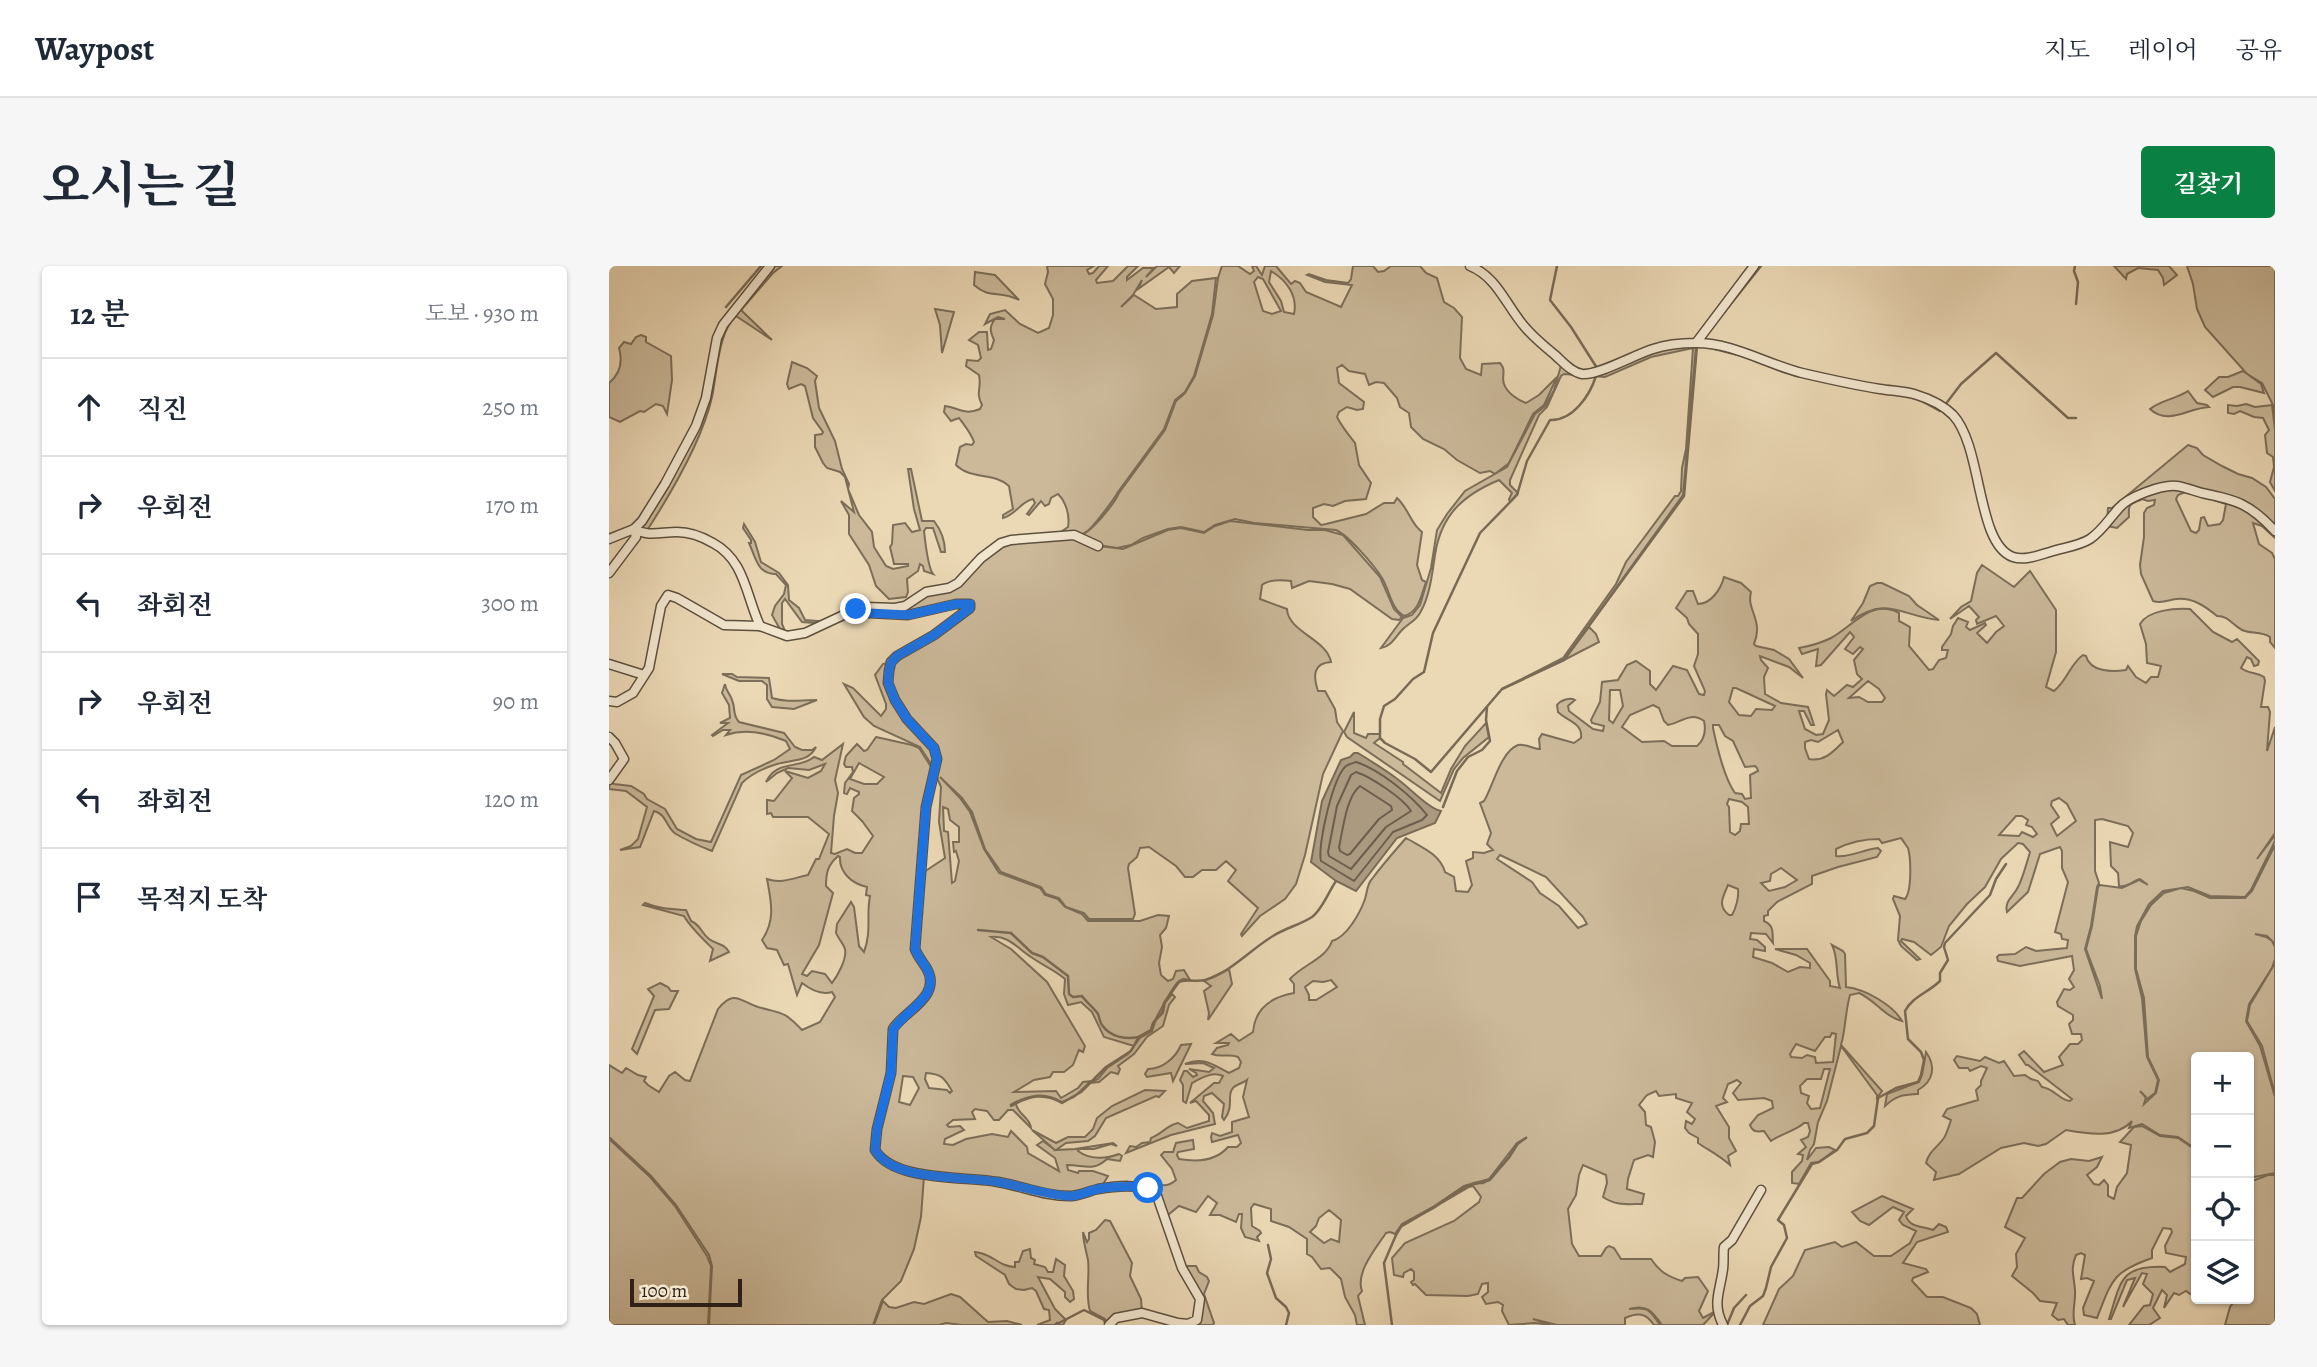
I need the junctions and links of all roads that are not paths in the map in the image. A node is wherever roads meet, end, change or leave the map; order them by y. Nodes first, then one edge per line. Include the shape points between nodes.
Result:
1 (770, 266) edge
2 (1470, 266) edge
3 (1754, 266) edge
4 (1696, 343) junction
5 (634, 529) junction
6 (2275, 531) edge
7 (609, 539) edge
8 (1098, 546) dead end
9 (609, 573) edge
10 (850, 612) junction
11 (760, 626) junction
12 (609, 664) edge
13 (644, 675) junction
14 (609, 701) edge
15 (609, 737) edge
16 (609, 780) edge
17 (1761, 1190) dead end
18 (1109, 1325) edge
19 (1723, 1325) edge

1 - 5 street via 723,325 696,426
2 - 4 street via 1491,280 1535,338 1581,373 1601,371 1674,343
3 - 4 street
4 - 6 street via 1738,350 1785,369 1910,393 1942,406 1966,433 1993,537 2013,557 2031,557 2085,541 2123,504 2170,486 2227,497
5 - 7 street
5 - 9 street via 636,537
5 - 11 street via 642,534 691,533 720,546 742,573
8 - 10 street via 1074,535 1006,541 949,588 926,593 905,606
10 - 11 street via 827,625 787,636
10 - 18 street via 908,615 970,604 934,635 897,656 889,671 895,700 934,748 937,759 926,807 915,949 930,982 928,993 893,1030 891,1073 875,1150 890,1164 925,1175 999,1182 1065,1196 1142,1186 1156,1194 1182,1268 1200,1299 1197,1320 1178,1323 1142,1314 1117,1318
11 - 13 street via 725,625 668,595 661,606
12 - 13 street
13 - 14 street via 633,694
15 - 16 street via 624,759
17 - 19 street via 1724,1247 1716,1302

